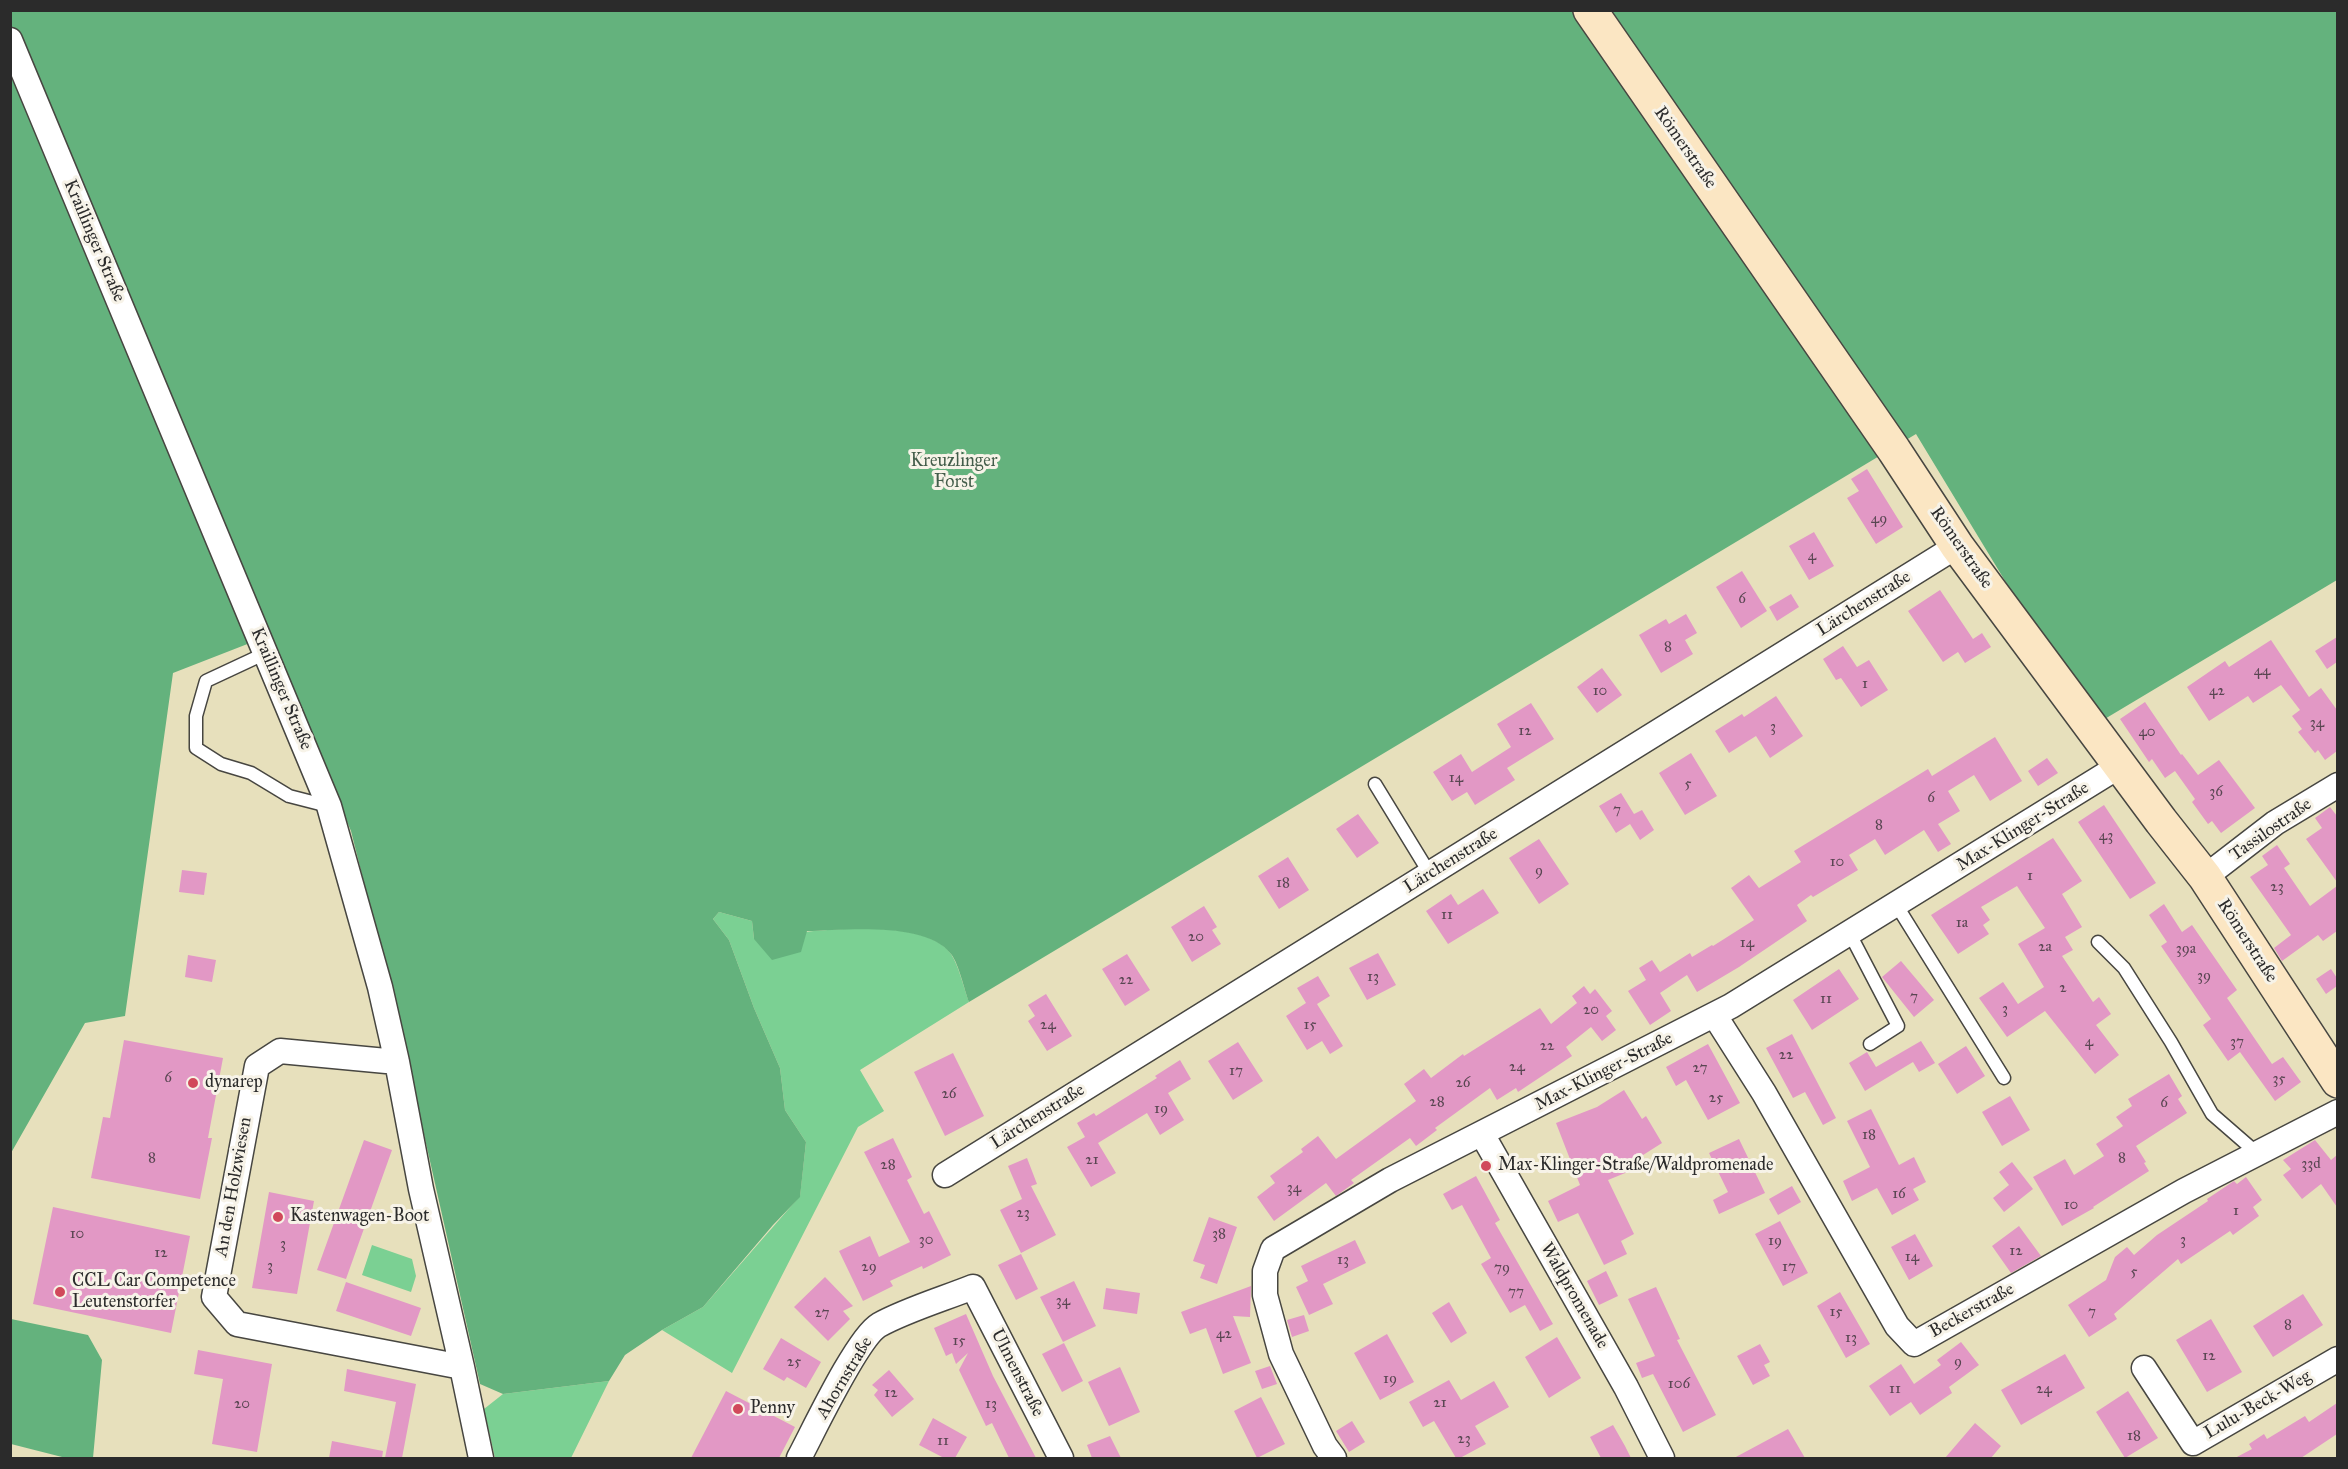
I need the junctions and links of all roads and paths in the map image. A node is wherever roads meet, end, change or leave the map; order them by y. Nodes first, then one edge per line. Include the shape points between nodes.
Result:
1 (1590, 10) edge
2 (10, 40) edge
3 (1957, 546) junction
4 (266, 653) junction
5 (2121, 765) junction
6 (1375, 784) dead end
7 (2337, 785) edge
8 (330, 806) junction
9 (1430, 874) junction
10 (2205, 877) junction
11 (1897, 906) junction
12 (1850, 934) junction
13 (2098, 942) dead end
14 (1715, 1016) junction
15 (1870, 1044) dead end
16 (397, 1062) junction
17 (2004, 1078) dead end
18 (2337, 1081) edge
19 (2337, 1112) edge
20 (1482, 1134) junction
21 (2258, 1154) junction
22 (945, 1175) dead end
23 (973, 1287) joint
24 (2337, 1359) edge
25 (462, 1367) junction
26 (2144, 1368) dead end
27 (481, 1458) edge
28 (800, 1458) edge
29 (1061, 1458) edge
30 (1334, 1458) edge
31 (1662, 1458) edge

1 - 3 street, Römerstraße
2 - 4 street, Kraillinger Straße
3 - 5 street, Römerstraße
3 - 9 street, Lärchenstraße
4 - 8 street, Kraillinger Straße
4 - 8 lane via 206,681 196,716 196,748 290,796
5 - 10 street, Römerstraße
5 - 11 street, Max-Klinger-Straße
6 - 9 lane
7 - 10 street, Tassilostraße via 2275,824
8 - 16 street, Kraillinger Straße
9 - 22 street, Lärchenstraße
10 - 18 street, Römerstraße
11 - 12 street, Max-Klinger-Straße
11 - 17 lane
12 - 14 street, Max-Klinger-Straße
12 - 15 lane via 1898,1026
13 - 21 lane via 2124,968 2212,1114
14 - 20 street, Max-Klinger-Straße
14 - 21 street, Beckerstraße via 1764,1093 1897,1326 1914,1344 2184,1191
16 - 25 street, Kraillinger Straße via 421,1190
16 - 25 street, An den Holzwiesen via 280,1051 256,1066 214,1297 237,1323
19 - 21 street, Beckerstraße
20 - 30 street, Max-Klinger-Straße via 1390,1180 1273,1249 1265,1271 1265,1295 1281,1354
20 - 31 street, Waldpromenade via 1626,1387
23 - 28 street, Ahornstraße via 877,1326 851,1362
23 - 29 street, Ulmenstraße
24 - 26 street, Lulu-Beck-Weg via 2193,1443
25 - 27 street, Kraillinger Straße

